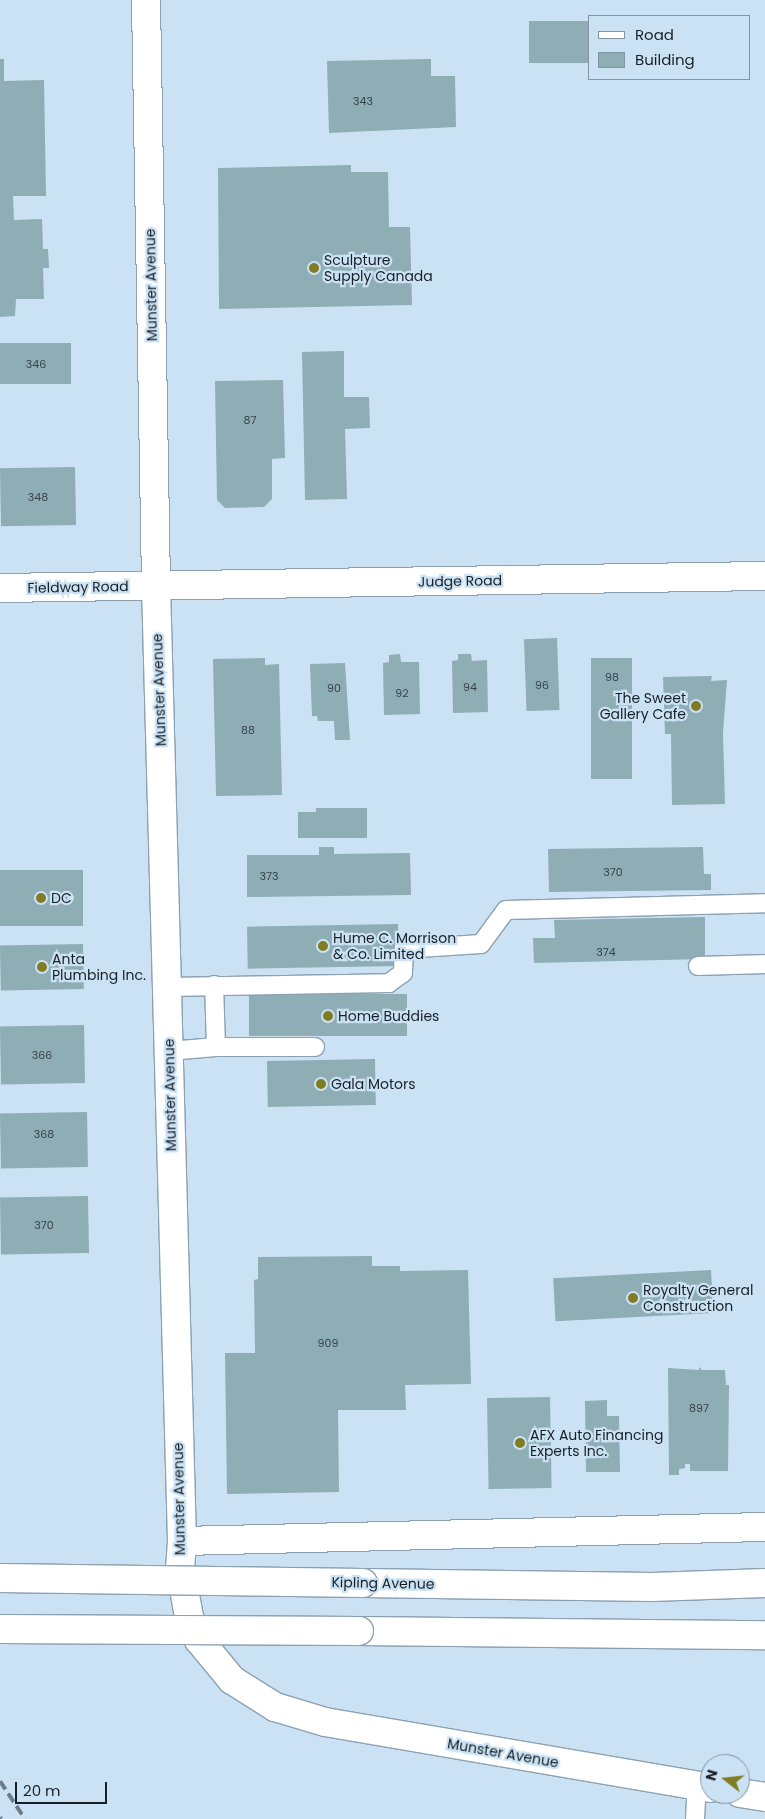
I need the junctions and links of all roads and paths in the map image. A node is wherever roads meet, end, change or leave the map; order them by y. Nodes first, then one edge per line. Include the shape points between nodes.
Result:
1 (146, 0) edge
2 (765, 576) edge
3 (156, 586) junction
4 (0, 588) edge
5 (765, 903) edge
6 (765, 964) edge
7 (698, 966) dead end
8 (214, 985) junction
9 (167, 987) junction
10 (216, 1047) junction
11 (315, 1047) dead end
12 (169, 1051) junction
13 (765, 1527) edge
14 (182, 1541) junction
15 (0, 1578) edge
16 (765, 1583) edge
17 (0, 1629) edge
18 (765, 1635) edge
19 (700, 1786) edge
20 (750, 1795) edge
21 (765, 1797) edge
22 (700, 1799) edge
23 (695, 1819) edge

1 - 3 street, Munster Avenue
2 - 3 street, Judge Road
3 - 4 street, Fieldway Road
3 - 9 street, Munster Avenue
5 - 8 lane via 506,910 481,944 404,949 403,973 389,983
6 - 7 lane
8 - 9 lane
8 - 10 lane
9 - 12 street, Munster Avenue
10 - 11 lane
10 - 12 lane
12 - 14 street, Munster Avenue
13 - 14 street
14 - 19 street, Munster Avenue via 182,1592 199,1640 232,1680 275,1707 325,1722
15 - 16 street, Kipling Avenue, bridge via 652,1587
17 - 18 street, bridge
20 - 21 street
22 - 23 lane

